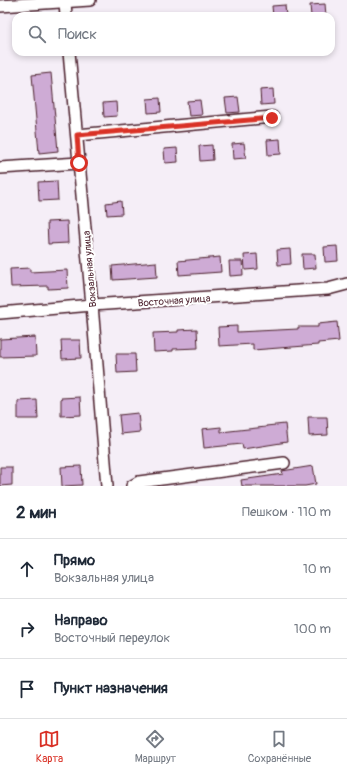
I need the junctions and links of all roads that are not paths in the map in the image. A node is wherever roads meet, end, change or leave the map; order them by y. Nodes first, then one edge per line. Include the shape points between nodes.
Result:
1 (90, 0) edge
2 (65, 2) junction
3 (0, 6) edge
4 (66, 12) edge
5 (69, 56) edge
6 (272, 118) dead end
7 (77, 135) junction
8 (79, 163) junction
9 (0, 168) edge
10 (347, 284) edge
11 (92, 305) junction
12 (0, 313) edge
13 (284, 463) dead end
14 (107, 486) edge
15 (132, 486) edge

1 - 2 street
2 - 3 street
2 - 4 street
5 - 7 street, Вокзальная улица
6 - 7 street
7 - 8 street, Вокзальная улица
8 - 9 street
8 - 11 street, Вокзальная улица
10 - 11 street, Восточная улица via 328,289
11 - 12 street, Восточная улица
11 - 14 street, Вокзальная улица
13 - 15 street via 139,482

